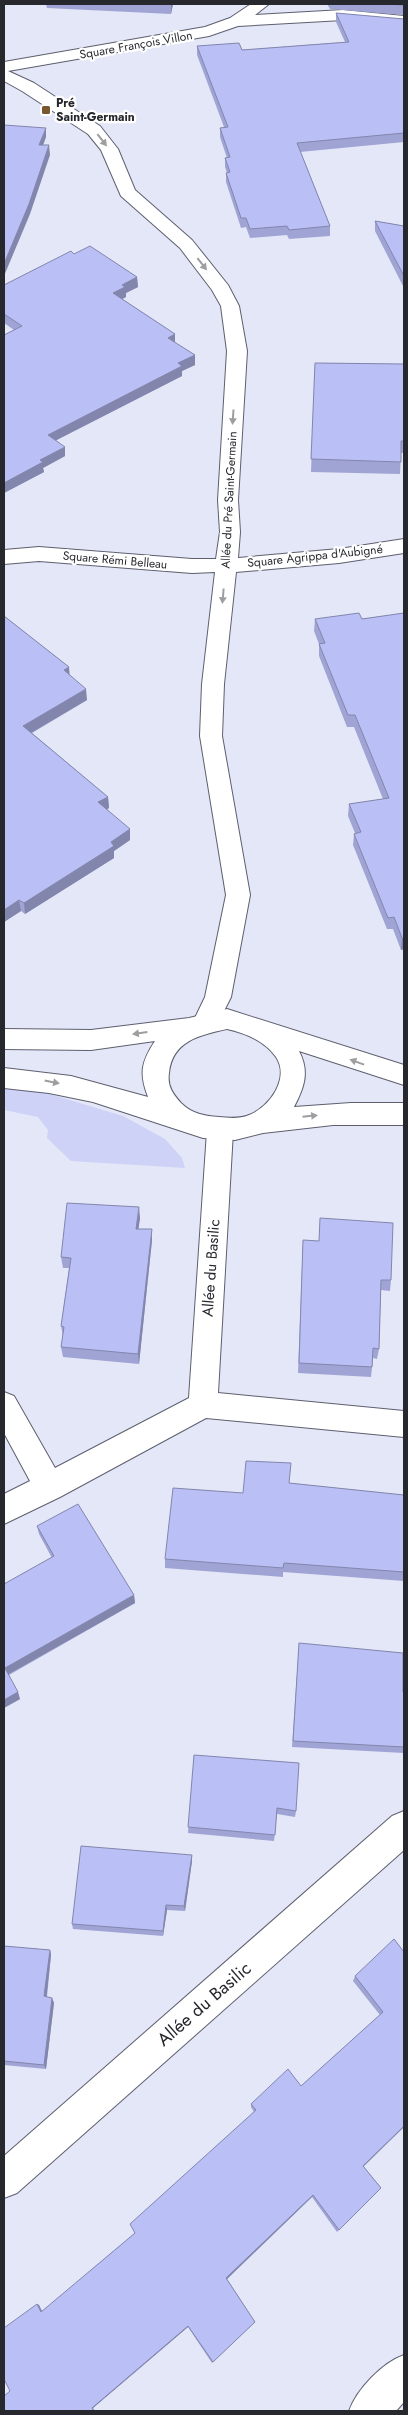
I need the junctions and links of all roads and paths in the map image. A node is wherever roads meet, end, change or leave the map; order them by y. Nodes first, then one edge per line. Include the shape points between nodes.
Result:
1 (261, 4) edge
2 (236, 20) junction
3 (404, 21) edge
4 (4, 67) edge
5 (4, 74) edge
6 (404, 546) edge
7 (4, 557) edge
8 (226, 565) junction
9 (198, 1023) junction
10 (266, 1031) junction
11 (4, 1039) edge
12 (404, 1075) edge
13 (4, 1078) edge
14 (404, 1114) edge
15 (179, 1118) junction
16 (262, 1122) junction
17 (220, 1131) junction
18 (4, 1405) edge
19 (203, 1405) junction
20 (404, 1424) edge
21 (49, 1487) junction
22 (4, 1510) edge
23 (404, 1828) edge
24 (4, 2180) edge
25 (404, 2374) edge
26 (369, 2411) edge

1 - 2 street, Square François Villon
2 - 3 street via 343,15
2 - 4 street, Square François Villon via 190,36
5 -> 8 street, Allée du Pré Saint-Germain via 94,130 109,149 127,192 186,244 230,306 237,351
6 - 8 street, Square Agrippa d'Aubigné via 339,556
7 - 8 street, Square Rémi Belleau via 39,554 192,566
8 -> 9 street, Allée du Pré Saint-Germain via 213,684 211,736 238,895 218,997
9 - 10 street via 227,1019 248,1022
9 -> 11 street via 91,1040
9 - 15 street via 171,1037 159,1052 154,1069 155,1088 164,1104
12 -> 10 street
10 - 16 street via 282,1044 291,1060 294,1077 284,1102
13 -> 15 street via 35,1079 95,1091
16 -> 14 street via 360,1112
15 - 17 street via 198,1127
16 - 17 street via 242,1129
17 - 19 street, Allée du Basilic
18 - 21 street
19 - 20 street
19 - 21 street
21 - 22 street
23 - 24 street, Allée du Basilic
25 - 26 street

